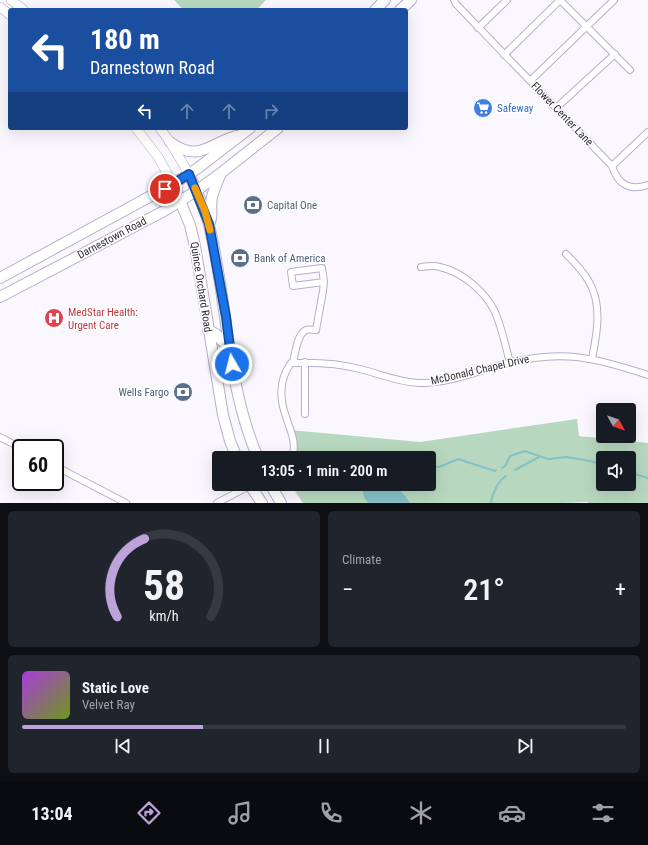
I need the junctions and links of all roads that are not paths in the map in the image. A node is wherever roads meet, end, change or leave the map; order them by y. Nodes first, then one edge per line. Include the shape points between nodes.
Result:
1 (11, 0) edge
2 (385, 0) edge
3 (410, 0) edge
4 (454, 0) edge
5 (507, 0) edge
6 (614, 0) edge
7 (0, 7) edge
8 (21, 8) edge
9 (377, 8) edge
10 (402, 8) edge
11 (8, 13) edge
12 (587, 27) junction
13 (478, 28) junction
14 (614, 54) junction
15 (504, 55) junction
16 (630, 70) dead end
17 (530, 81) junction
18 (556, 108) junction
19 (138, 130) edge
20 (161, 130) edge
21 (248, 130) edge
22 (275, 130) edge
23 (648, 132) edge
24 (242, 135) junction
25 (170, 142) junction
26 (612, 166) junction
27 (221, 173) junction
28 (189, 174) junction
29 (174, 184) junction
30 (648, 185) edge
31 (196, 191) junction
32 (181, 200) junction
33 (209, 224) junction
34 (566, 254) dead end
35 (421, 267) dead end
36 (0, 278) edge
37 (324, 282) junction
38 (0, 297) edge
39 (208, 330) junction
40 (230, 350) junction
41 (592, 359) junction
42 (305, 362) junction
43 (510, 362) junction
44 (293, 363) junction
45 (648, 375) edge
46 (305, 414) dead end
47 (0, 437) edge
48 (12, 443) edge
49 (234, 451) edge
50 (255, 451) edge
51 (293, 451) edge
52 (64, 471) edge
53 (240, 491) edge
54 (255, 491) edge
55 (274, 491) edge
56 (126, 503) edge
57 (217, 503) edge
58 (262, 503) edge
59 (281, 503) edge

1 - 8 street
2 - 9 main road
3 - 10 main road
4 - 13 street, Flower Center Lane
5 - 13 street
6 - 12 street
7 - 11 street
12 - 14 street
12 - 15 street via 560,0
12 - 17 street
13 - 15 street, Flower Center Lane
14 - 16 street
14 - 18 street
15 - 17 street, Flower Center Lane
17 - 18 street, Flower Center Lane
18 - 26 street, Flower Center Lane
19 - 29 street, Quince Orchard Road
20 - 25 street, Quince Orchard Road
21 - 24 main road, Darnestown Road
22 - 27 main road, Darnestown Road
23 - 26 street
24 - 25 main road via 224,139 200,152 178,148
24 - 28 main road, Darnestown Road
25 - 28 street, Quince Orchard Road
26 - 30 street, Flower Center Lane via 615,176 626,185 633,188
27 - 31 main road, Darnestown Road
27 - 33 main road via 212,197 212,216
28 - 29 main road, Darnestown Road
28 - 31 main road, Quince Orchard Road
29 - 32 main road, Quince Orchard Road
29 - 36 main road, Darnestown Road
31 - 32 main road, Darnestown Road
31 - 33 main road, Quince Orchard Road
32 - 38 main road, Darnestown Road
32 - 39 main road, Quince Orchard Road via 195,246
33 - 40 main road, Quince Orchard Road
34 - 41 street via 589,281 595,296 598,326
35 - 43 street via 438,266 452,270 482,294 499,323
37 - 37 street via 322,268 291,272 293,286
37 - 44 street via 316,330 302,333 296,345
39 - 40 main road via 216,334
39 - 49 main road, Quince Orchard Road via 223,415
40 - 50 main road, Quince Orchard Road via 241,411
41 - 43 street, McDonald Chapel Drive via 550,355
41 - 45 street, McDonald Chapel Drive
42 - 43 street, McDonald Chapel Drive via 337,364 420,383 449,379
42 - 44 street, McDonald Chapel Drive
42 - 46 street
44 - 51 street via 290,363 285,372 282,401
47 - 48 street
52 - 56 street
53 - 57 street
54 - 58 main road
55 - 59 main road

